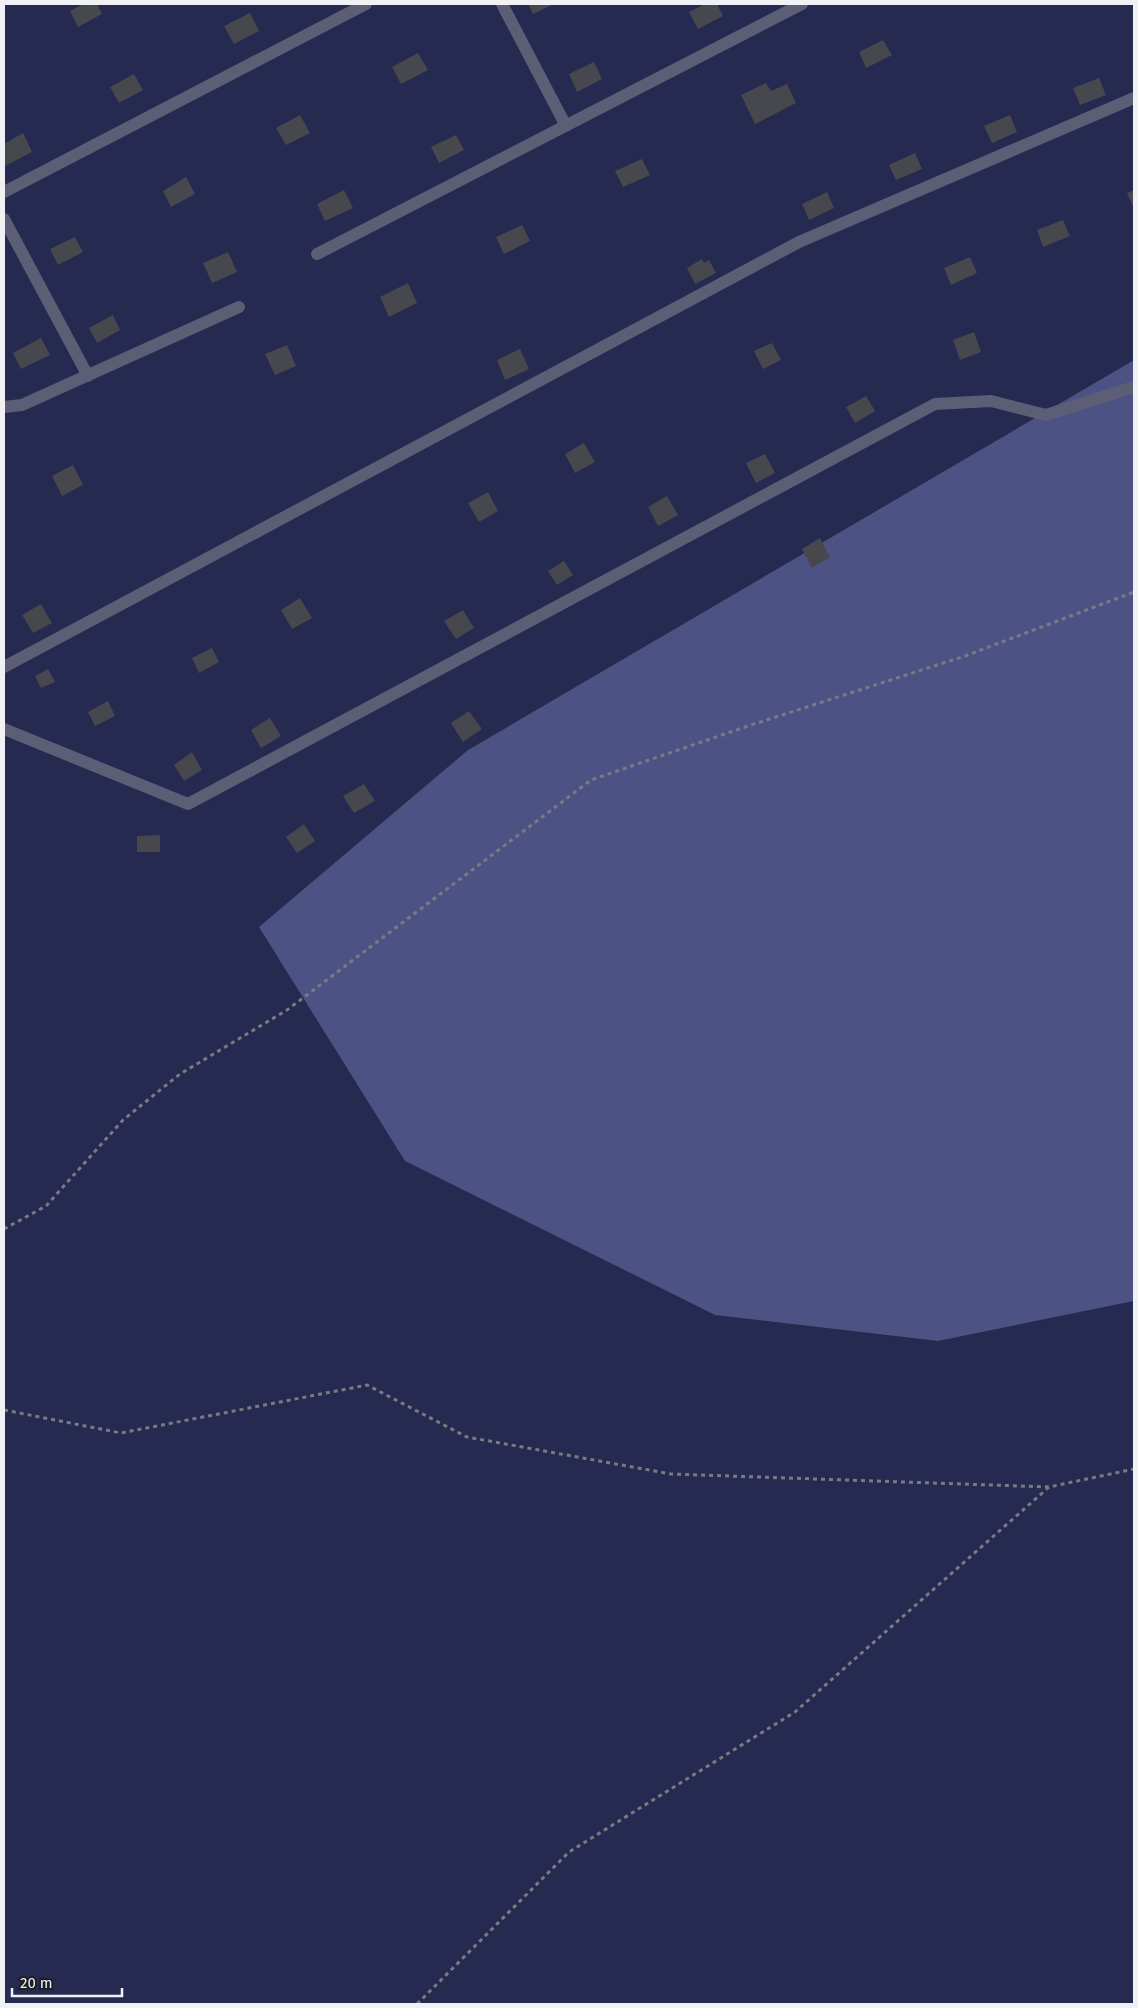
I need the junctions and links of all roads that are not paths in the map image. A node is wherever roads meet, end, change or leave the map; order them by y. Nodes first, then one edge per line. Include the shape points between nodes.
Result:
1 (366, 4) edge
2 (502, 4) edge
3 (802, 4) edge
4 (1134, 98) edge
5 (566, 126) junction
6 (4, 192) edge
7 (4, 219) edge
8 (317, 254) dead end
9 (239, 307) dead end
10 (88, 376) junction
11 (1134, 387) edge
12 (4, 408) edge
13 (4, 667) edge
14 (4, 729) edge

1 - 6 lane
2 - 5 lane
3 - 5 lane
4 - 13 lane via 799,242
5 - 8 lane
7 - 10 lane
9 - 10 lane
10 - 12 lane via 22,405
11 - 14 lane via 1046,415 991,400 935,404 188,804

